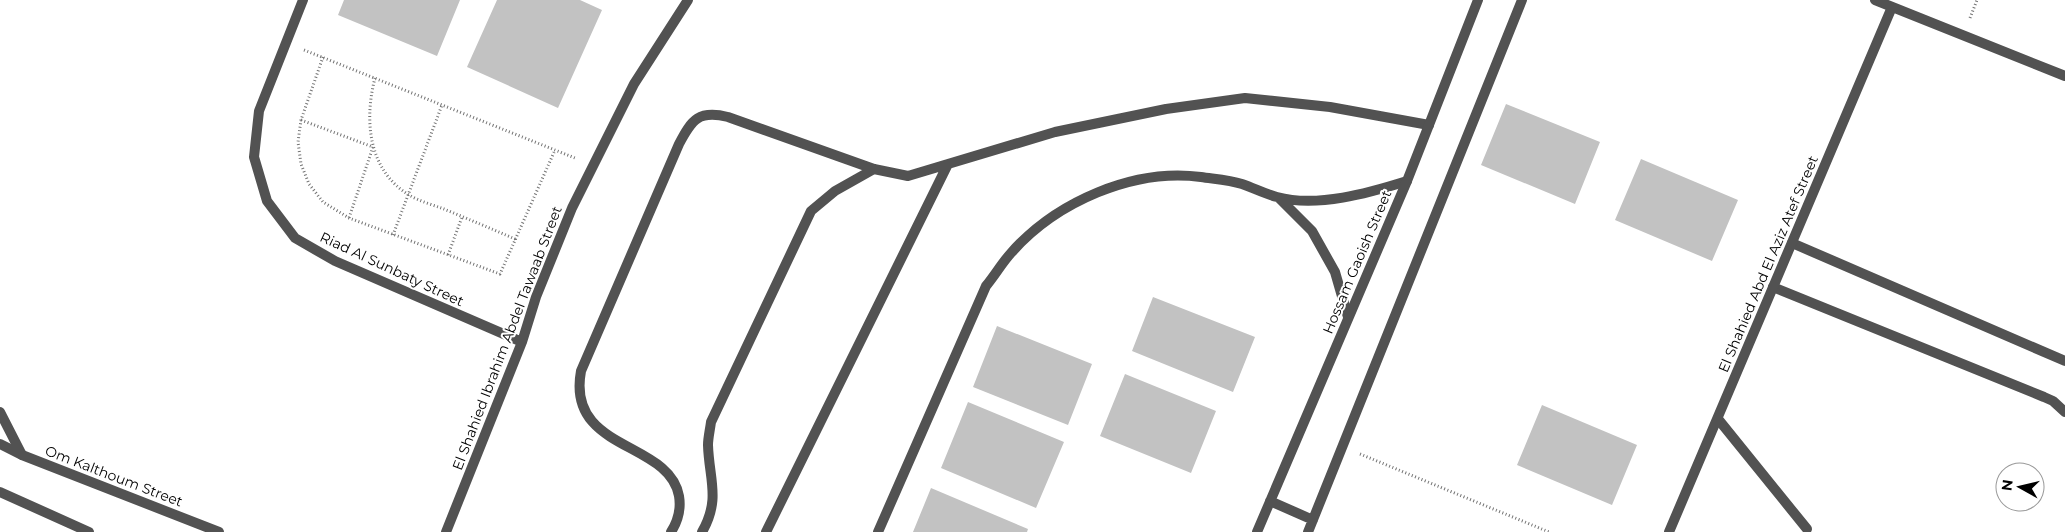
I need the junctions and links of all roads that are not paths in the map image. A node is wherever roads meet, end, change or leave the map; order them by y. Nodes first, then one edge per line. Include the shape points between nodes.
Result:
1 (303, 0) edge
2 (688, 0) edge
3 (1478, 0) edge
4 (1522, 0) edge
5 (1875, 0) edge
6 (1892, 7) junction
7 (2065, 76) edge
8 (1429, 125) junction
9 (948, 164) junction
10 (874, 170) junction
11 (1407, 181) junction
12 (1279, 198) junction
13 (1792, 242) junction
14 (1773, 287) junction
15 (1348, 317) junction
16 (522, 342) junction
17 (2065, 361) edge
18 (0, 412) edge
19 (2065, 412) edge
20 (1718, 418) junction
21 (0, 444) edge
22 (22, 455) junction
23 (0, 492) edge
24 (1270, 502) junction
25 (1313, 520) junction
26 (1807, 529) dead end
27 (89, 532) edge
28 (219, 532) edge
29 (446, 532) edge
30 (671, 532) edge
31 (702, 532) edge
32 (766, 532) edge
33 (878, 532) edge
34 (1257, 532) edge
35 (1308, 532) edge
36 (1670, 532) edge

1 - 16 street, Riad Al Sunbaty Street via 259,111 254,157 267,201 295,238 335,261
2 - 16 street, El Shahied Ibrahim Abdel Tawaab Street via 634,84 593,166 553,252
3 - 8 street, Hossam Gaoish Street
4 - 25 street
5 - 6 street
6 - 7 street
6 - 13 street, El Shahied Abd El Aziz Atef Street
8 - 9 street via 1330,107 1245,98 1166,109 1055,132
8 - 11 street, Hossam Gaoish Street
9 - 10 street via 908,176
9 - 32 street
10 - 30 street via 714,114 700,116 688,126 584,362 578,385 588,417 599,428 667,472 677,484 681,506
10 - 31 street via 835,191 811,211 798,238 711,422 708,445 714,490 708,522
11 - 12 street via 1366,195 1322,200
11 - 15 street, Hossam Gaoish Street
12 - 15 street via 1312,232 1335,272
12 - 33 street via 1240,184 1198,177 1157,177 1116,186 1085,198 1042,224 1011,252 986,286
13 - 14 street, El Shahied Abd El Aziz Atef Street
13 - 17 street
14 - 19 street via 2054,401
14 - 20 street, El Shahied Abd El Aziz Atef Street
15 - 24 street, Hossam Gaoish Street
16 - 29 street, El Shahied Ibrahim Abdel Tawaab Street
18 - 22 street
20 - 26 street
20 - 36 street, El Shahied Abd El Aziz Atef Street
21 - 22 street, Om Kalthoum Street
22 - 28 street, Om Kalthoum Street
23 - 27 street
24 - 25 street
24 - 34 street, Hossam Gaoish Street
25 - 35 street

